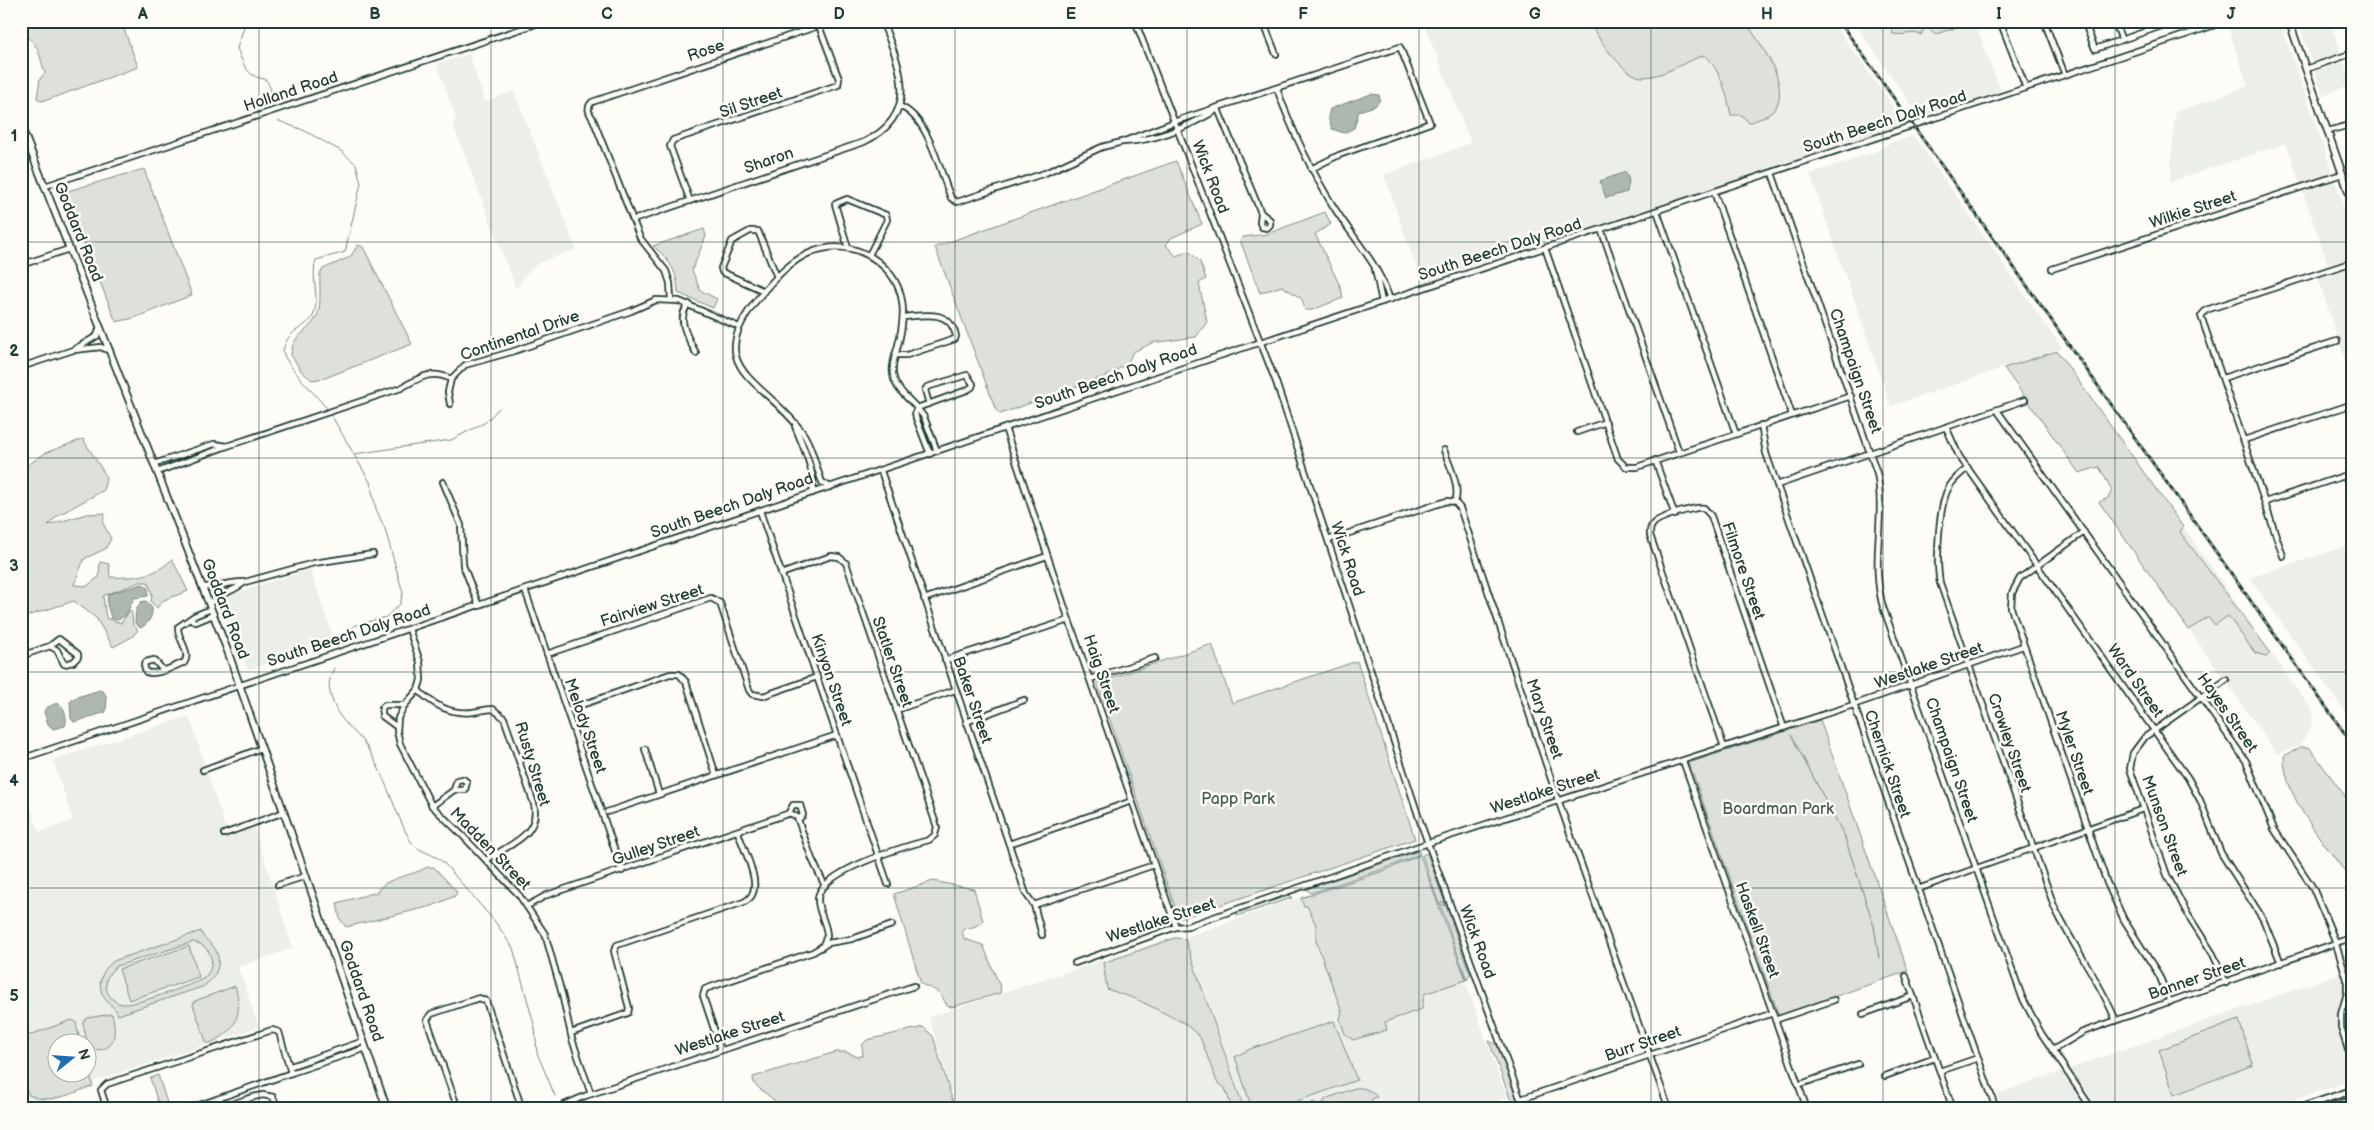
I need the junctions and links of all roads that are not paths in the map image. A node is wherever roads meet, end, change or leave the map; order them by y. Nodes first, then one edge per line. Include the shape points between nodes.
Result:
1 (545, 21) edge
2 (833, 21) edge
3 (882, 21) edge
4 (1135, 21) edge
5 (1264, 21) edge
6 (2000, 21) edge
7 (2044, 21) edge
8 (2084, 21) edge
9 (2114, 21) edge
10 (2145, 21) edge
11 (2176, 21) edge
12 (2227, 21) edge
13 (2289, 21) edge
14 (819, 26) junction
15 (2149, 30) junction
16 (2122, 40) junction
17 (2353, 53) edge
18 (1276, 54) dead end
19 (2306, 69) junction
20 (2065, 75) junction
21 (2026, 88) junction
22 (1277, 89) junction
23 (899, 106) junction
24 (1218, 108) junction
25 (1175, 122) junction
26 (2353, 124) edge
27 (21, 126) edge
28 (1178, 128) junction
29 (2328, 131) junction
30 (1122, 142) junction
31 (1312, 168) junction
32 (1772, 173) junction
33 (2342, 174) junction
34 (45, 186) junction
35 (1714, 192) junction
36 (2351, 193) edge
37 (690, 201) junction
38 (2353, 204) edge
39 (1657, 211) junction
40 (1261, 213) dead end
41 (633, 220) junction
42 (1601, 230) junction
43 (848, 248) junction
44 (1545, 248) junction
45 (70, 249) junction
46 (869, 255) junction
47 (2353, 262) edge
48 (21, 265) edge
49 (1374, 265) junction
50 (2052, 269) dead end
51 (777, 277) junction
52 (764, 291) junction
53 (671, 299) junction
54 (1390, 300) junction
55 (1382, 302) junction
56 (689, 304) junction
57 (904, 317) junction
58 (100, 326) junction
59 (739, 327) junction
60 (2337, 341) dead end
61 (1261, 342) junction
62 (73, 350) junction
63 (110, 351) junction
64 (696, 352) dead end
65 (895, 355) junction
66 (21, 367) edge
67 (2222, 378) junction
68 (451, 379) junction
69 (1851, 396) junction
70 (2025, 400) dead end
71 (450, 404) dead end
72 (929, 404) junction
73 (2353, 404) edge
74 (917, 408) junction
75 (1997, 410) junction
76 (1792, 415) junction
77 (794, 422) junction
78 (1606, 422) junction
79 (1761, 425) junction
80 (1946, 427) junction
81 (1005, 428) junction
82 (1577, 432) dead end
83 (1736, 434) junction
84 (2244, 440) junction
85 (227, 446) junction
86 (1444, 450) dead end
87 (937, 451) junction
88 (1679, 452) junction
89 (1871, 453) junction
90 (930, 454) junction
91 (1655, 460) junction
92 (154, 464) junction
93 (1968, 468) junction
94 (880, 471) junction
95 (157, 472) junction
96 (2353, 473) edge
97 (443, 482) dead end
98 (1777, 485) junction
99 (830, 487) junction
100 (812, 493) junction
101 (1456, 502) junction
102 (2265, 502) junction
103 (760, 511) junction
104 (1675, 515) junction
105 (2084, 532) junction
106 (1328, 540) junction
107 (373, 554) dead end
108 (1048, 556) junction
109 (2283, 556) dead end
110 (2038, 565) junction
111 (781, 574) junction
112 (245, 582) junction
113 (202, 588) junction
114 (525, 590) junction
115 (924, 599) junction
116 (479, 606) junction
117 (211, 610) junction
118 (1069, 620) junction
119 (409, 629) junction
120 (50, 646) junction
121 (2023, 646) junction
122 (547, 654) junction
123 (21, 656) edge
124 (1155, 658) dead end
125 (945, 660) junction
126 (1968, 665) junction
127 (163, 670) dead end
128 (817, 677) junction
129 (1090, 679) junction
130 (2226, 680) dead end
131 (240, 685) junction
132 (1911, 685) junction
133 (418, 690) junction
134 (955, 690) junction
135 (2202, 698) junction
136 (1024, 700) dead end
137 (405, 705) junction
138 (1853, 706) junction
139 (567, 710) junction
140 (896, 710) junction
141 (966, 722) junction
142 (397, 727) junction
143 (1784, 728) junction
144 (2155, 730) junction
145 (837, 735) junction
146 (1724, 747) junction
147 (262, 748) junction
148 (645, 749) dead end
149 (21, 758) edge
150 (1683, 761) junction
151 (203, 770) dead end
152 (716, 775) junction
153 (454, 790) dead end
154 (659, 794) junction
155 (1132, 801) junction
156 (1558, 801) junction
157 (432, 806) junction
158 (2143, 809) junction
159 (284, 812) junction
160 (607, 812) dead end
161 (788, 814) junction
162 (798, 820) junction
163 (2088, 829) junction
164 (738, 832) junction
165 (224, 834) dead end
166 (1428, 843) junction
167 (1009, 844) junction
168 (2033, 848) junction
169 (879, 857) junction
170 (487, 860) junction
171 (1154, 866) junction
172 (1976, 868) junction
173 (622, 871) junction
174 (306, 876) junction
175 (888, 884) dead end
176 (278, 885) dead end
177 (824, 886) junction
178 (1918, 888) junction
179 (1034, 905) junction
180 (527, 906) junction
181 (892, 925) dead end
182 (1176, 927) junction
183 (1042, 934) dead end
184 (2353, 938) edge
185 (2336, 944) junction
186 (822, 946) junction
187 (1075, 963) dead end
188 (2281, 963) junction
189 (1906, 976) dead end
190 (2226, 982) junction
191 (914, 986) dead end
192 (1913, 996) junction
193 (1834, 1000) dead end
194 (2170, 1002) junction
195 (1773, 1013) junction
196 (1864, 1014) dead end
197 (1775, 1020) junction
198 (2116, 1021) junction
199 (571, 1034) junction
200 (364, 1041) junction
201 (366, 1048) junction
202 (722, 1050) junction
203 (2053, 1050) junction
204 (1650, 1055) junction
205 (1935, 1058) junction
206 (1978, 1058) junction
207 (1858, 1064) dead end
208 (2353, 1065) edge
209 (291, 1069) junction
210 (1940, 1071) junction
211 (1884, 1076) dead end
212 (1798, 1085) junction
213 (2353, 1090) edge
214 (591, 1094) junction
215 (1521, 1099) junction
216 (2353, 1100) edge
217 (2353, 1105) edge
218 (2303, 1108) edge
219 (107, 1109) edge
220 (188, 1109) edge
221 (217, 1109) edge
222 (278, 1109) edge
223 (386, 1109) edge
224 (458, 1109) edge
225 (522, 1109) edge
226 (555, 1109) edge
227 (1524, 1109) edge
228 (1669, 1109) edge
229 (1807, 1109) edge
230 (1953, 1109) edge
231 (1996, 1109) edge
232 (2092, 1109) edge
233 (2297, 1109) edge
234 (2324, 1109) edge
235 (2343, 1109) edge

1 - 34 street, Holland Road
2 - 14 street, Rose
3 - 23 street via 903,82
4 - 25 street, Wick Road
5 - 18 street
6 - 21 street
7 - 20 street
8 - 16 street via 2095,49
9 - 16 street
10 - 15 street
11 - 15 street
12 - 20 street, South Beech Daly Road
13 - 19 main road
14 - 37 street, Sil Street via 839,79 838,85 673,140 670,146
14 - 41 street, Rose via 592,102 588,112
15 - 16 street
17 - 19 street
19 - 29 main road
20 - 21 street, South Beech Daly Road
21 - 32 street, South Beech Daly Road
22 - 24 street
22 - 31 street
22 - 31 street via 1400,47 1430,123 1339,155
23 - 30 street via 910,111 920,122 955,201 1045,173 1085,154
23 - 37 street, Sharon via 884,129 864,142
24 - 25 street
24 - 28 street
24 - 40 street
25 - 28 street, Wick Road
25 - 30 street
26 - 29 street
27 - 34 main road, Goddard Road
28 - 30 street via 1139,141
28 - 61 street, Wick Road
29 - 33 main road
31 - 49 street via 1335,209
32 - 35 street, South Beech Daly Road
32 - 69 street, Champaign Street
33 - 36 main road
33 - 50 street, Wilkie Street
34 - 45 main road, Goddard Road
35 - 39 street, South Beech Daly Road
35 - 76 street
36 - 38 main road
37 - 41 street, Sharon
39 - 42 street, South Beech Daly Road
39 - 83 street
41 - 53 street via 643,243 666,272
42 - 44 street, South Beech Daly Road
42 - 88 street
43 - 46 street
43 - 46 street via 835,204 847,200 886,215
43 - 51 street via 832,247 808,253
44 - 54 street, South Beech Daly Road
44 - 78 street
45 - 48 street
45 - 58 main road, Goddard Road
46 - 57 street via 894,280 903,301
47 - 67 street via 2202,313
49 - 54 street
49 - 55 street
51 - 52 street
51 - 52 street via 758,232 750,232 732,241 722,272
52 - 59 street
53 - 56 street, Continental Drive
53 - 68 street, Continental Drive via 656,300 530,346 469,362
54 - 55 street, South Beech Daly Road
55 - 61 street, South Beech Daly Road
56 - 59 street, Continental Drive
56 - 64 street via 682,316 686,334
57 - 65 street
57 - 65 street via 943,317 951,323 956,336 907,355
58 - 62 street via 97,336
58 - 63 main road, Goddard Road
59 - 77 street via 735,347 740,368
60 - 67 street
61 - 81 street, South Beech Daly Road
61 - 106 street, Wick Road
62 - 63 street via 101,347
62 - 66 street
63 - 92 main road, Goddard Road
65 - 74 street via 894,380
67 - 84 street
68 - 71 street
68 - 85 street, Continental Drive via 426,374 400,388
69 - 76 street
69 - 89 street, Champaign Street
70 - 75 street
72 - 72 street via 972,387 969,376 927,387
72 - 74 street
73 - 84 street
74 - 87 street via 924,417
74 - 90 street via 916,418
75 - 80 street
75 - 105 street, Hayes Street
76 - 79 street
77 - 99 street via 806,438 822,482
77 - 100 street via 812,474
78 - 82 street
78 - 91 street via 1618,459 1626,467 1634,468
79 - 83 street
79 - 98 street, Chernick Street
80 - 89 street
80 - 93 street, Ward Street via 1954,448
81 - 87 street, South Beech Daly Road
81 - 108 street, Haig Street
83 - 88 street
84 - 102 street
85 - 92 street, Continental Drive via 214,444
85 - 95 street, Continental Drive
86 - 101 street, Mary Street via 1457,490
87 - 90 street, South Beech Daly Road
88 - 91 street
89 - 98 street
89 - 132 street, Champaign Street via 1880,496 1876,560 1878,586
90 - 94 street, South Beech Daly Road
91 - 104 street
92 - 95 main road, Goddard Road
93 - 110 street, Ward Street
93 - 126 street, Crowley Street via 1954,480 1944,500 1938,562 1942,589
94 - 99 street, South Beech Daly Road
94 - 115 street, Baker Street
95 - 113 main road, Goddard Road
96 - 102 street
97 - 116 street via 461,525 463,565
98 - 138 street, Chernick Street
99 - 100 street, South Beech Daly Road
100 - 103 street, South Beech Daly Road
101 - 106 street via 1448,501
101 - 156 street, Mary Street
102 - 109 street
103 - 111 street, Kinyon Street
103 - 114 street, South Beech Daly Road
104 - 143 street, Filmore Street via 1698,507 1707,510 1711,516
104 - 146 street via 1655,522 1650,534
105 - 110 street, Myler Street
105 - 135 street, Hayes Street
106 - 166 street, Wick Road
107 - 112 street via 314,562
108 - 115 street
108 - 118 street, Haig Street
110 - 121 street, Myler Street via 2020,578 2011,597
110 - 144 street, Ward Street
111 - 128 street, Kinyon Street
111 - 140 street, Statler Street via 831,556 844,560
112 - 113 street
112 - 117 street via 218,595
113 - 117 main road, Goddard Road
114 - 116 street, South Beech Daly Road
114 - 122 street, Melody Street
115 - 125 street, Baker Street
116 - 119 street, South Beech Daly Road
117 - 127 street via 196,622 191,620 180,625 178,629 186,660
117 - 131 main road, Goddard Road
118 - 125 street
118 - 129 street, Haig Street
119 - 131 street, South Beech Daly Road
119 - 133 street via 422,668
120 - 120 street via 61,640 78,657 64,664
120 - 123 street
121 - 126 street, Westlake Street
121 - 163 street, Myler Street
122 - 128 street, Fairview Street via 711,598 720,604 752,694 763,696
122 - 139 street, Melody Street
124 - 129 street
125 - 134 street, Baker Street
126 - 132 street, Westlake Street
126 - 168 street, Crowley Street
128 - 145 street, Kinyon Street
129 - 155 street, Haig Street
130 - 135 street, Munson Street
131 - 147 main road, Goddard Road
131 - 149 street, South Beech Daly Road
132 - 138 street, Westlake Street
132 - 172 street, Champaign Street
133 - 137 street
133 - 170 street, Rusty Street via 433,703 449,710 468,713 493,709 504,718 534,804 535,816 524,837
134 - 140 street
134 - 141 street, Baker Street
135 - 144 street, Munson Street
135 - 185 street, Hayes Street via 2246,761 2274,829 2313,888
136 - 141 street
137 - 142 street
137 - 142 street via 385,705 382,708 382,716
138 - 143 street, Westlake Street
138 - 178 street, Chernick Street
139 - 152 street via 670,674 679,674 686,682
139 - 173 street, Melody Street
140 - 169 street, Statler Street via 936,824 935,835
141 - 167 street, Baker Street
142 - 157 street, Madden Street via 400,744
143 - 146 street, Westlake Street
144 - 158 street, Munson Street via 2138,744 2131,762 2132,777
144 - 188 street, Ward Street via 2195,789 2221,853 2263,919
145 - 152 street
145 - 169 street, Kinyon Street
146 - 150 street, Westlake Street
147 - 151 street
147 - 159 main road, Goddard Road
148 - 154 street
150 - 156 street, Westlake Street
150 - 195 street, Haskell Street
152 - 154 street
153 - 157 street
154 - 160 street
155 - 167 street
155 - 171 street, Haig Street
156 - 166 street, Westlake Street
156 - 204 street, Mary Street
157 - 170 street, Madden Street
158 - 163 street
158 - 190 street, Munson Street via 2171,885 2213,954
159 - 165 street
159 - 174 main road, Goddard Road
161 - 162 street, Gulley Street via 794,814
161 - 162 street via 793,805 800,805 804,815
161 - 164 street, Gulley Street
162 - 177 street
163 - 168 street
163 - 194 street, Myler Street via 2116,904 2159,975
164 - 173 street, Gulley Street
164 - 199 street via 754,880 753,896 744,902 615,947 629,1011
166 - 182 street, Westlake Street via 1188,926
166 - 215 street, Wick Road
167 - 179 street, Baker Street via 1026,894
168 - 172 street
168 - 198 street, Crowley Street via 2062,923
169 - 175 street, Kinyon Street
169 - 177 street via 850,868
170 - 180 street, Madden Street
171 - 179 street
171 - 182 street, Haig Street
172 - 178 street
172 - 203 street, Champaign Street via 2022,997
173 - 180 street, Gulley Street via 546,895
174 - 176 street
174 - 200 main road, Goddard Road
177 - 186 street via 818,899 827,932 827,940
178 - 206 street, Chernick Street
179 - 183 street, Baker Street
180 - 199 street, Madden Street via 547,939
181 - 186 street
182 - 187 street, Westlake Street
184 - 185 street, Banner Street
185 - 188 street, Banner Street
185 - 208 street, Hayes Street via 2348,983 2341,1028
186 - 202 street via 703,991
188 - 190 street, Banner Street
189 - 192 street
190 - 194 street, Banner Street
191 - 202 street, Westlake Street
192 - 196 street
192 - 205 street
193 - 197 street
194 - 198 street, Banner Street
195 - 197 street, Haskell Street
195 - 204 street, Burr Street
197 - 212 street, Haskell Street
198 - 203 street, Banner Street via 2074,1036
199 - 214 street, Madden Street
200 - 201 main road, Goddard Road
200 - 209 street
201 - 209 street
201 - 223 main road, Goddard Road
202 - 214 street, Westlake Street
203 - 232 street, Champaign Street
204 - 215 street, Burr Street
204 - 228 street, Mary Street
205 - 210 street
205 - 211 street
206 - 210 street
206 - 231 street, Chernick Street
207 - 212 street
209 - 219 street via 279,1032 272,1030 104,1086 101,1092
209 - 220 street
210 - 230 street
212 - 229 street, Haskell Street
213 - 218 main road
214 - 226 street, Westlake Street
215 - 227 street, Wick Road
216 - 234 main road
217 - 235 main road
218 - 233 main road
221 - 222 street via 263,1095 273,1097
224 - 225 street via 428,1017 483,999

